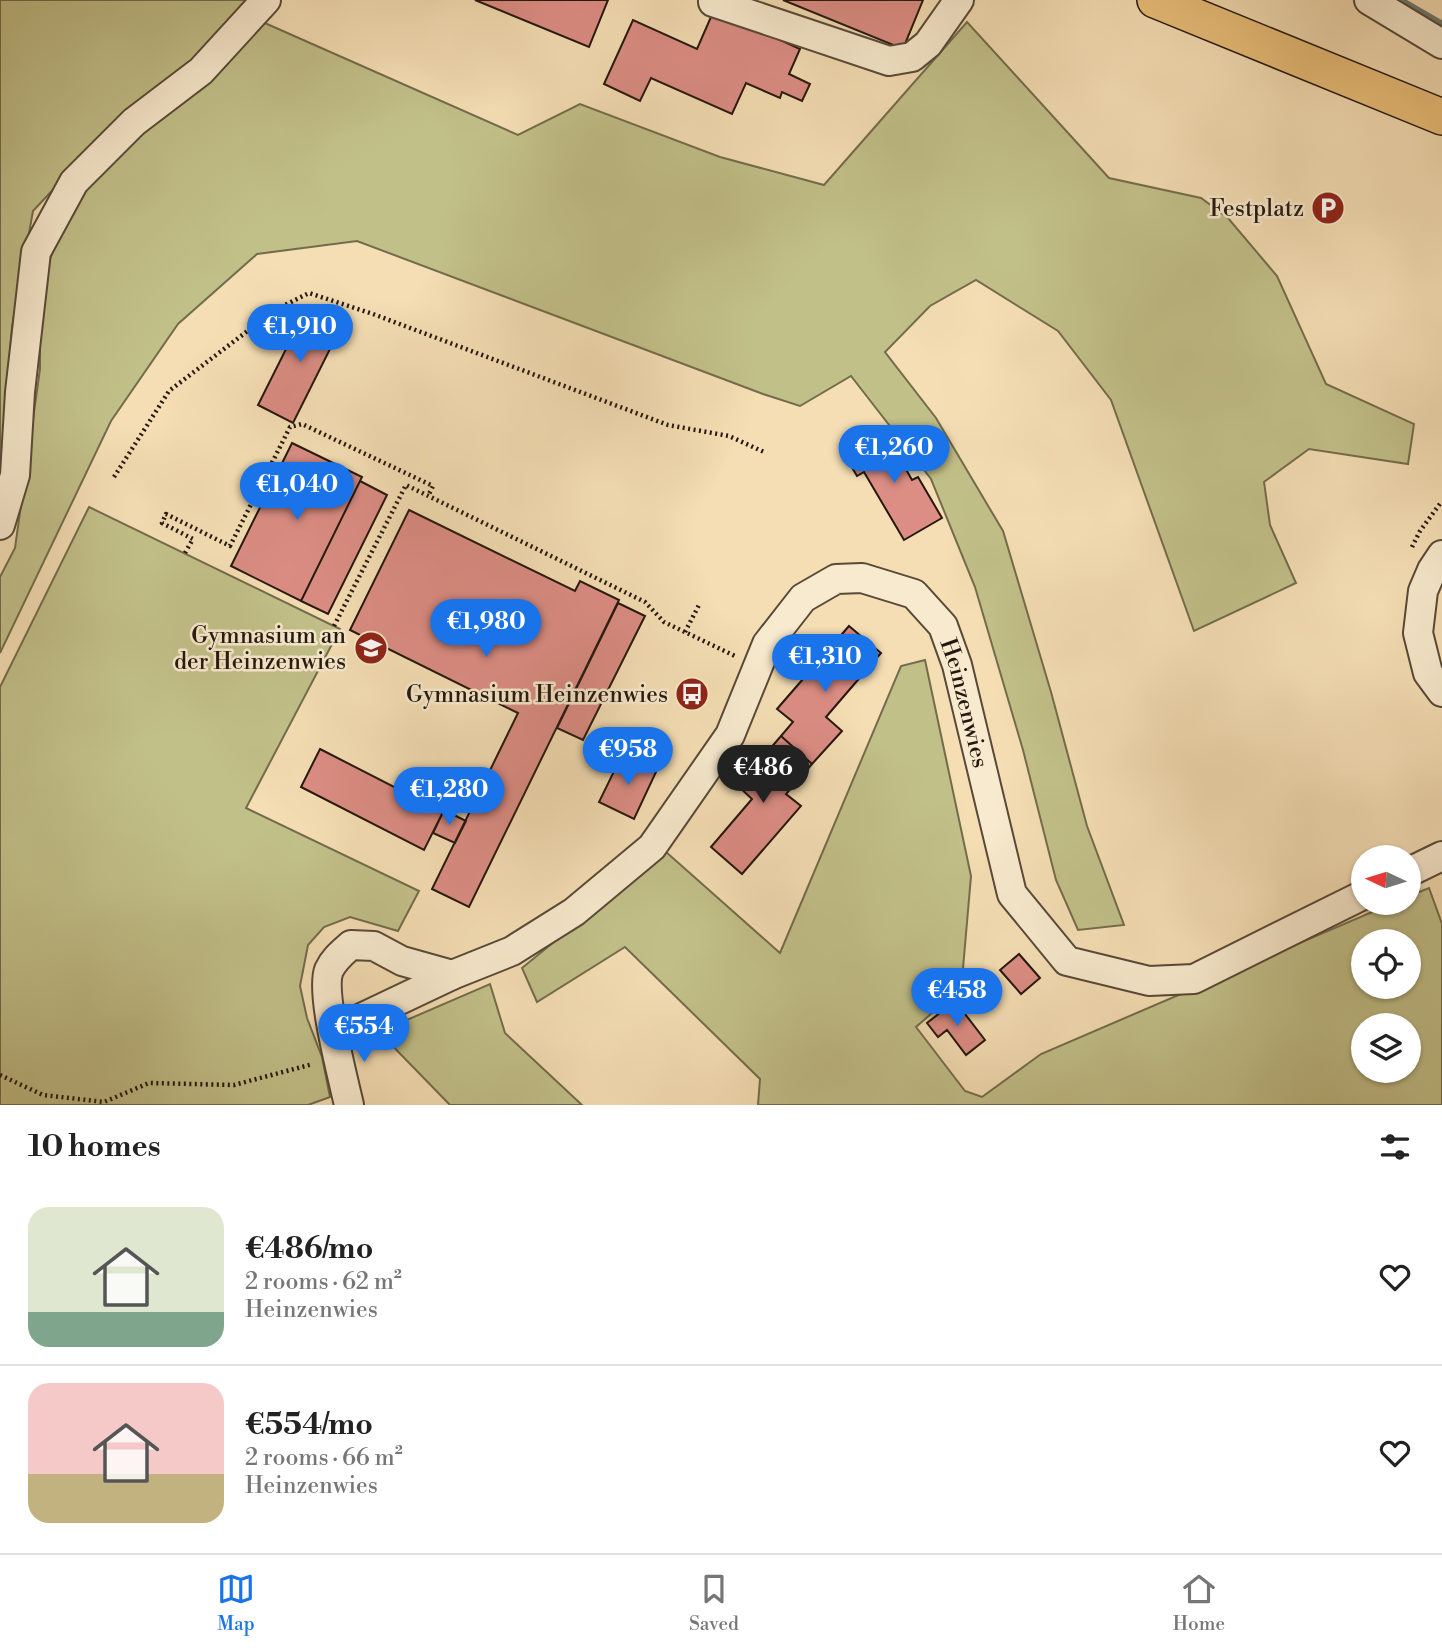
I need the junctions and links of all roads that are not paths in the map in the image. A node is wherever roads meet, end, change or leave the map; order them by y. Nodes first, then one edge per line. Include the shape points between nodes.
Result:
1 (266, 0) edge
2 (959, 0) edge
3 (1155, 0) edge
4 (1369, 0) edge
5 (713, 2) edge
6 (1442, 44) edge
7 (1442, 117) edge
8 (0, 524) edge
9 (1442, 555) edge
10 (1442, 692) edge
11 (1442, 856) edge
12 (1421, 866) edge
13 (1351, 901) edge
14 (452, 975) junction
15 (336, 1044) junction
16 (349, 1105) edge

1 - 8 street via 201,71 134,122 74,181 36,252 15,475
2 - 5 street via 928,44 912,57 889,61
3 - 7 main road
4 - 6 street
9 - 10 street via 1423,590 1418,633 1428,673
11 - 12 street
13 - 14 street, Heinzenwies via 1194,979 1149,981 1067,961 1012,894 957,665 943,626 914,594 862,578 836,579 803,598 767,644 730,735 652,847 574,912 513,951
14 - 15 street, Heinzenwies
14 - 15 street via 402,961 374,946 351,945 328,972 327,1000
15 - 16 street

